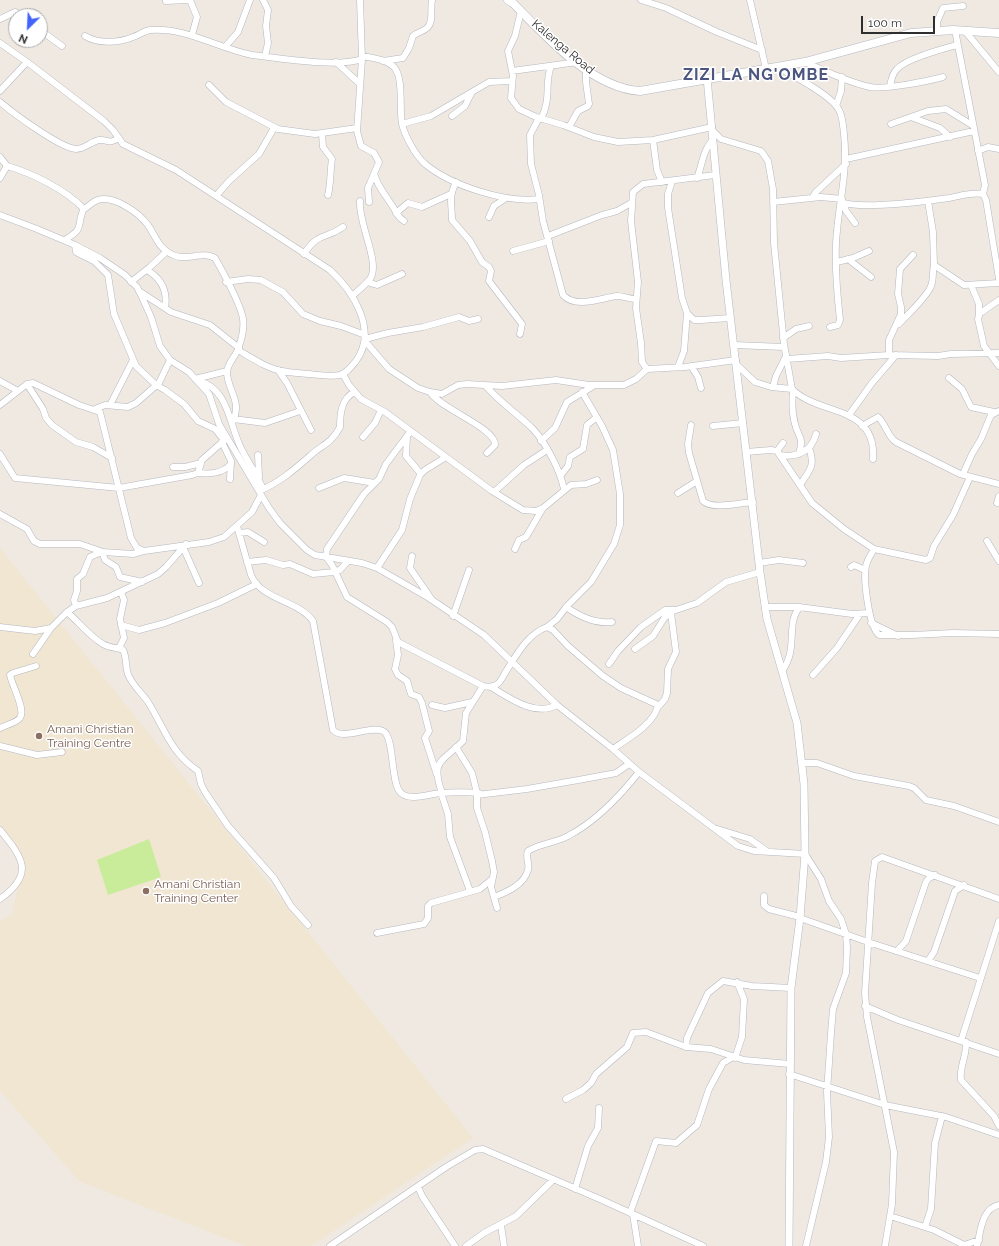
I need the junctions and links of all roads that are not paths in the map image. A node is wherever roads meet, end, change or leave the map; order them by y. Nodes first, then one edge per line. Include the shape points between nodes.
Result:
1 (190, 0) edge
2 (250, 0) edge
3 (263, 0) edge
4 (360, 0) edge
5 (432, 0) edge
6 (508, 0) edge
7 (641, 0) edge
8 (666, 0) edge
9 (750, 0) edge
10 (166, 1) dead end
11 (963, 6) dead end
12 (663, 7) junction
13 (521, 11) junction
14 (955, 30) junction
15 (937, 31) junction
16 (965, 31) junction
17 (999, 33) edge
18 (48, 36) edge
19 (85, 36) dead end
20 (192, 36) junction
21 (0, 43) edge
22 (958, 45) junction
23 (62, 46) dead end
24 (224, 47) junction
25 (762, 50) junction
26 (265, 56) junction
27 (362, 58) junction
28 (383, 61) junction
29 (27, 62) junction
30 (336, 62) junction
31 (578, 62) junction
32 (805, 62) junction
33 (551, 66) junction
34 (777, 67) junction
35 (586, 69) junction
36 (766, 69) junction
37 (512, 71) junction
38 (999, 72) edge
39 (842, 77) junction
40 (943, 77) dead end
41 (707, 78) junction
42 (512, 81) junction
43 (360, 84) junction
44 (209, 85) dead end
45 (890, 86) junction
46 (0, 91) edge
47 (471, 94) junction
48 (0, 102) edge
49 (836, 106) junction
50 (452, 116) dead end
51 (912, 117) junction
52 (540, 118) junction
53 (402, 124) junction
54 (891, 124) dead end
55 (569, 127) junction
56 (274, 128) junction
57 (357, 128) junction
58 (973, 128) junction
59 (712, 129) junction
60 (322, 134) junction
61 (950, 137) junction
62 (119, 138) junction
63 (653, 140) junction
64 (713, 140) junction
65 (999, 149) edge
66 (978, 151) junction
67 (0, 157) edge
68 (846, 162) junction
69 (6, 166) junction
70 (374, 174) junction
71 (715, 176) junction
72 (0, 178) edge
73 (697, 178) junction
74 (672, 181) junction
75 (456, 182) junction
76 (662, 182) junction
77 (451, 194) junction
78 (983, 194) junction
79 (328, 195) dead end
80 (216, 196) junction
81 (506, 198) junction
82 (812, 198) junction
83 (540, 199) junction
84 (360, 201) dead end
85 (842, 201) junction
86 (928, 201) junction
87 (369, 202) dead end
88 (773, 202) junction
89 (631, 203) junction
90 (84, 209) junction
91 (396, 213) junction
92 (0, 215) edge
93 (489, 217) dead end
94 (404, 221) dead end
95 (855, 224) dead end
96 (343, 227) dead end
97 (549, 239) junction
98 (65, 240) junction
99 (75, 245) junction
100 (513, 251) dead end
101 (869, 251) dead end
102 (166, 252) junction
103 (997, 252) edge
104 (304, 254) junction
105 (913, 255) dead end
106 (848, 259) junction
107 (837, 262) junction
108 (934, 265) junction
109 (146, 270) junction
110 (402, 274) dead end
111 (871, 277) dead end
112 (999, 279) edge
113 (131, 282) junction
114 (226, 282) junction
115 (367, 282) junction
116 (999, 284) edge
117 (971, 285) junction
118 (139, 291) junction
119 (352, 296) junction
120 (636, 299) junction
121 (999, 300) edge
122 (165, 308) junction
123 (687, 313) junction
124 (978, 316) junction
125 (730, 318) junction
126 (478, 320) dead end
127 (809, 326) dead end
128 (830, 327) dead end
129 (895, 327) junction
130 (520, 334) dead end
131 (783, 338) junction
132 (365, 339) junction
133 (734, 345) junction
134 (784, 347) junction
135 (238, 349) junction
136 (988, 353) junction
137 (999, 353) edge
138 (892, 355) junction
139 (786, 357) junction
140 (133, 360) junction
141 (170, 360) junction
142 (736, 362) junction
143 (692, 366) junction
144 (999, 366) edge
145 (678, 367) junction
146 (647, 369) junction
147 (278, 370) junction
148 (227, 371) junction
149 (343, 374) junction
150 (949, 378) dead end
151 (197, 380) junction
152 (0, 381) edge
153 (27, 384) junction
154 (156, 385) junction
155 (485, 385) junction
156 (595, 385) junction
157 (773, 387) junction
158 (701, 388) dead end
159 (18, 390) junction
160 (793, 390) junction
161 (355, 392) junction
162 (430, 392) junction
163 (582, 392) junction
164 (0, 404) edge
165 (110, 405) junction
166 (95, 409) junction
167 (381, 410) junction
168 (300, 411) junction
169 (997, 411) edge
170 (849, 415) junction
171 (597, 417) junction
172 (232, 421) junction
173 (743, 423) junction
174 (691, 425) dead end
175 (713, 426) dead end
176 (862, 426) junction
177 (311, 430) dead end
178 (409, 434) junction
179 (816, 434) dead end
180 (363, 437) dead end
181 (224, 440) junction
182 (541, 441) junction
183 (783, 443) dead end
184 (809, 448) junction
185 (547, 450) junction
186 (746, 452) junction
187 (487, 453) dead end
188 (778, 453) junction
189 (0, 454) edge
190 (799, 454) junction
191 (258, 455) dead end
192 (446, 457) junction
193 (112, 458) junction
194 (873, 459) dead end
195 (201, 463) junction
196 (231, 464) junction
197 (173, 467) dead end
198 (198, 473) junction
199 (421, 474) junction
200 (963, 474) junction
201 (561, 475) junction
202 (259, 477) junction
203 (970, 477) junction
204 (230, 479) dead end
205 (597, 480) dead end
206 (697, 481) junction
207 (375, 483) junction
208 (999, 484) edge
209 (800, 486) junction
210 (119, 488) junction
211 (319, 488) dead end
212 (564, 489) junction
213 (261, 492) junction
214 (494, 492) junction
215 (678, 493) dead end
216 (999, 496) edge
217 (753, 502) junction
218 (997, 503) dead end
219 (543, 508) junction
220 (0, 514) edge
221 (237, 526) junction
222 (239, 533) junction
223 (987, 541) dead end
224 (264, 542) dead end
225 (185, 546) junction
226 (515, 549) dead end
227 (874, 549) junction
228 (144, 551) junction
229 (101, 552) junction
230 (412, 556) dead end
231 (326, 557) junction
232 (348, 561) junction
233 (999, 561) edge
234 (247, 562) junction
235 (759, 563) junction
236 (804, 563) dead end
237 (851, 567) dead end
238 (377, 568) junction
239 (469, 570) dead end
240 (865, 570) junction
241 (334, 572) junction
242 (760, 572) junction
243 (142, 582) junction
244 (199, 583) dead end
245 (257, 584) junction
246 (121, 592) junction
247 (433, 601) junction
248 (76, 606) junction
249 (566, 607) junction
250 (765, 607) junction
251 (800, 607) junction
252 (673, 611) junction
253 (67, 612) junction
254 (869, 613) junction
255 (860, 614) junction
256 (453, 616) junction
257 (612, 622) dead end
258 (121, 625) junction
259 (547, 627) junction
260 (0, 628) edge
261 (51, 628) junction
262 (999, 634) edge
263 (396, 640) junction
264 (119, 648) junction
265 (635, 649) dead end
266 (33, 654) dead end
267 (512, 662) junction
268 (609, 664) dead end
269 (36, 666) dead end
270 (782, 671) junction
271 (813, 674) dead end
272 (483, 686) junction
273 (491, 687) junction
274 (472, 702) junction
275 (432, 705) dead end
276 (557, 705) junction
277 (658, 706) junction
278 (0, 728) edge
279 (0, 746) edge
280 (456, 747) junction
281 (613, 749) junction
282 (62, 752) dead end
283 (802, 762) junction
284 (629, 764) junction
285 (639, 772) junction
286 (436, 775) junction
287 (441, 793) junction
288 (478, 793) junction
289 (999, 822) edge
290 (710, 827) junction
291 (0, 830) edge
292 (768, 852) junction
293 (804, 854) junction
294 (935, 875) junction
295 (492, 878) junction
296 (964, 885) junction
297 (470, 892) junction
298 (764, 896) dead end
299 (494, 897) junction
300 (998, 897) edge
301 (0, 899) edge
302 (497, 908) dead end
303 (800, 917) junction
304 (999, 921) edge
305 (308, 925) dead end
306 (377, 933) dead end
307 (846, 934) junction
308 (868, 942) junction
309 (897, 951) junction
310 (928, 960) junction
311 (980, 978) junction
312 (737, 982) junction
313 (792, 988) junction
314 (866, 1006) junction
315 (963, 1042) junction
316 (686, 1048) junction
317 (999, 1054) edge
318 (734, 1058) junction
319 (790, 1064) junction
320 (789, 1074) junction
321 (828, 1085) junction
322 (566, 1099) dead end
323 (884, 1105) junction
324 (599, 1108) dead end
325 (942, 1116) junction
326 (999, 1126) edge
327 (999, 1135) edge
328 (553, 1180) junction
329 (418, 1186) junction
330 (575, 1189) junction
331 (999, 1205) edge
332 (631, 1214) junction
333 (890, 1216) junction
334 (501, 1225) junction
335 (925, 1227) junction
336 (978, 1243) edge
337 (330, 1246) edge
338 (455, 1246) edge
339 (466, 1246) edge
340 (504, 1246) edge
341 (638, 1246) edge
342 (702, 1246) edge
343 (789, 1246) edge
344 (806, 1246) edge
345 (885, 1246) edge

1 - 10 street
1 - 20 street via 197,17
2 - 24 street via 238,32
3 - 26 street via 268,10 268,43
4 - 27 street
5 - 28 street via 431,21 427,28 413,36 403,58
6 - 13 main road, Kalenga Road
7 - 12 street
8 - 12 street
9 - 25 street
11 - 15 street via 943,8 939,15
12 - 25 street
13 - 31 main road, Kalenga Road via 547,37
13 - 37 street via 515,36 508,51
14 - 15 main road, Kalenga Road
14 - 16 main road, Kalenga Road
14 - 22 street
15 - 32 main road, Kalenga Road via 891,37
16 - 17 main road, Kalenga Road
16 - 38 street
18 - 23 street
19 - 20 street via 114,42 150,30
20 - 24 street
21 - 29 street
22 - 45 street via 938,50 899,67
22 - 58 street
24 - 26 street
25 - 36 street
26 - 30 street
27 - 28 street
27 - 30 street via 345,63
27 - 43 street
28 - 53 street via 394,67 398,77
29 - 46 street
29 - 62 street via 104,121
30 - 43 street
31 - 33 street
31 - 35 main road, Kalenga Road
32 - 34 main road, Kalenga Road
32 - 39 street
33 - 37 street
33 - 52 street via 548,102
34 - 36 main road, Kalenga Road
34 - 49 street via 809,85
35 - 41 main road, Kalenga Road via 610,83 629,90 651,90
35 - 55 street via 590,104 578,111
36 - 41 main road, Kalenga Road
37 - 42 street
39 - 45 street via 871,87
39 - 49 street via 841,92
40 - 45 street
41 - 59 street
42 - 47 street via 489,82
42 - 52 street via 511,93 514,103 519,109
43 - 57 street
44 - 56 street via 226,102
47 - 50 street via 461,111
47 - 53 street via 425,119
48 - 62 street via 69,148 80,148 99,140 110,143
49 - 68 street via 841,117
51 - 54 street
51 - 58 street via 928,111 946,109
51 - 61 street via 940,128
52 - 55 street
52 - 83 street via 530,135 529,147
53 - 75 street via 424,163
55 - 63 street via 606,141
56 - 60 street via 299,134
56 - 80 street via 259,154 235,174
57 - 60 street
57 - 70 street via 361,146 378,158
58 - 61 street
58 - 66 street
59 - 63 street
59 - 64 street
59 - 88 street via 721,139 761,151 770,171
60 - 79 street via 323,147 332,159
61 - 68 street
62 - 80 street via 128,147 176,170
63 - 76 street via 657,170
64 - 71 street
64 - 73 street via 706,148
65 - 66 street via 988,147
66 - 78 street via 985,184
67 - 69 street
68 - 82 street
68 - 85 street
69 - 72 street
69 - 90 street via 22,171 59,190
70 - 87 street via 368,188
70 - 91 street via 381,192
71 - 73 street
71 - 125 street
73 - 74 street
74 - 76 street
74 - 123 street via 668,194 668,208 682,298
75 - 77 street
75 - 81 street
76 - 89 street via 638,187 633,192
77 - 91 street via 422,207 408,203
77 - 130 street via 452,220 491,271 489,281 521,321
78 - 86 street
78 - 103 street
80 - 104 street
81 - 83 street
81 - 93 street via 494,206
82 - 85 street
82 - 88 street
83 - 97 street
84 - 115 street via 359,211 374,265 373,273
85 - 86 street via 862,205
85 - 95 street
85 - 107 street via 836,233
86 - 108 street via 933,232
88 - 131 street via 774,243
89 - 97 street via 617,212 602,215
89 - 120 street via 631,227 638,282
90 - 98 street via 77,232
90 - 102 street via 101,199 135,212 147,224 158,244
91 - 94 street
92 - 98 street
96 - 104 street via 318,238
97 - 100 street
97 - 120 street via 566,298 577,303 619,296
98 - 99 street
99 - 113 street via 100,258
99 - 140 street via 76,252 94,261 108,275 114,314
101 - 106 street
102 - 109 street
102 - 114 street via 181,258 211,255
103 - 112 street
104 - 119 street via 330,270
105 - 129 street via 900,269 898,294 901,314
106 - 107 street
106 - 111 street
107 - 128 street via 840,320 838,325
108 - 117 street via 961,283
108 - 129 street via 932,285 926,297 920,300
109 - 113 street
109 - 122 street via 161,282 166,296
110 - 115 street via 377,285
113 - 118 street
114 - 132 street via 261,280 283,292 303,314 341,326
114 - 135 street via 243,319
115 - 119 street
116 - 117 street
117 - 124 street via 972,293 979,304
118 - 122 street
118 - 141 street via 160,346
119 - 132 street via 357,303
120 - 146 street via 642,362
121 - 124 street
122 - 135 street via 210,326
123 - 125 street via 694,320
123 - 145 street via 684,351
124 - 136 street via 981,337
125 - 133 street
126 - 132 street via 469,321 459,317
127 - 131 street via 796,329
129 - 138 street via 889,340
131 - 134 street
132 - 149 street via 358,358
132 - 162 street via 389,369 409,383
133 - 134 street
133 - 142 street
134 - 139 street
135 - 147 street
135 - 148 street
136 - 137 street
136 - 138 street
136 - 144 street
138 - 139 street via 847,358
138 - 170 street
139 - 157 street
139 - 160 street
140 - 154 street via 143,374
140 - 165 street
141 - 151 street
141 - 154 street
142 - 143 street
142 - 157 street via 753,380
142 - 173 street
143 - 145 street
143 - 158 street
145 - 146 street
146 - 156 street via 629,384
147 - 149 street via 330,376
147 - 168 street
148 - 151 street
148 - 172 street via 236,404
149 - 161 street
150 - 169 street via 962,389 971,407
151 - 172 street via 219,393
151 - 181 street via 208,394
152 - 159 street
153 - 159 street
153 - 166 street via 39,385 79,405
153 - 193 street via 52,425 76,442 93,447
154 - 165 street via 136,403 128,406
154 - 181 street via 184,404 198,421 218,431
155 - 156 street via 508,386 551,380
155 - 162 street via 458,385 442,394
155 - 182 street via 534,431
156 - 163 street
157 - 160 street
159 - 164 street
160 - 170 street via 807,401
160 - 190 street via 795,422 802,440
161 - 167 street
161 - 213 street via 349,395 343,404 339,416 340,428 333,439
162 - 187 street via 438,402 493,438 495,445
163 - 171 street
163 - 182 street via 566,404 555,428
165 - 166 street
166 - 193 street via 102,415
167 - 178 street
167 - 180 street via 375,423
168 - 172 street via 265,422
168 - 177 street
169 - 200 street via 991,414
170 - 176 street
171 - 201 street via 587,425 582,449 570,458
171 - 249 street via 610,440 616,460 620,525 614,544 593,579
172 - 202 street via 240,446
173 - 175 street
173 - 186 street
174 - 206 street via 688,444
176 - 194 street via 871,436
176 - 200 street via 878,417 896,442
178 - 192 street
178 - 199 street via 406,456
178 - 207 street
179 - 184 street
181 - 195 street
181 - 196 street
181 - 213 street
182 - 185 street
183 - 188 street
184 - 190 street
184 - 209 street via 812,458 810,473
185 - 201 street
185 - 214 street via 524,465
186 - 188 street via 771,450
186 - 217 street
188 - 190 street via 792,456
188 - 209 street
189 - 210 street via 15,478
191 - 202 street
192 - 199 street
192 - 214 street
193 - 210 street
195 - 197 street
195 - 198 street
196 - 198 street via 220,472
196 - 204 street
198 - 210 street via 178,479
199 - 238 street via 410,499 402,530
200 - 203 street
201 - 212 street
202 - 213 street
203 - 208 street
203 - 227 street via 930,558 926,560
205 - 212 street via 571,485
206 - 215 street
206 - 217 street via 701,497 706,504 715,506
207 - 211 street via 340,479
207 - 231 street via 364,494 329,546
209 - 227 street via 812,503
210 - 228 street via 131,538 137,548
212 - 219 street
213 - 221 street via 252,512
213 - 231 street via 280,523 315,555
214 - 219 street via 523,510 536,511
216 - 218 street
217 - 235 street
219 - 226 street via 537,522 526,537 519,540
220 - 229 street via 27,529 34,541 40,544 80,544
221 - 222 street
221 - 225 street via 217,540
222 - 224 street via 248,532
222 - 234 street
223 - 233 street
225 - 228 street
225 - 243 street via 162,570
225 - 244 street
227 - 240 street
228 - 229 street via 133,554
229 - 243 street via 105,560 116,567 120,577
229 - 248 street via 90,557 83,574 77,578 74,600
230 - 247 street via 410,568
231 - 232 street
231 - 241 street
232 - 238 street
232 - 241 street via 340,570
234 - 241 street via 266,560 290,564 312,574
234 - 245 street via 250,575
235 - 236 street via 779,560
235 - 242 street
237 - 240 street via 854,565
238 - 247 street
239 - 256 street
240 - 254 street
241 - 263 street via 347,597 387,622
242 - 250 street
242 - 252 street via 726,582 697,603
243 - 246 street
245 - 258 street via 218,603 165,623 139,630
245 - 287 street via 301,609 313,621 333,730 341,734 379,729 383,731 389,735 391,759 399,792 413,797
246 - 248 street
246 - 258 street via 124,602
247 - 256 street
248 - 253 street
249 - 257 street via 594,621
249 - 259 street
250 - 251 street
250 - 270 street
251 - 255 street
251 - 270 street via 793,617 792,650
252 - 265 street via 664,619 653,636
252 - 268 street via 665,610 641,627
252 - 277 street via 676,652 668,669 667,693
253 - 261 street
253 - 264 street via 101,643 113,649
254 - 255 street
254 - 262 street via 875,632 879,635
255 - 271 street via 837,648
256 - 267 street via 484,635
258 - 264 street via 124,638
259 - 267 street via 533,635
259 - 277 street via 603,676
260 - 261 street
261 - 266 street
263 - 272 street
263 - 286 street via 398,655 395,669 407,682 411,694 419,697 422,703 429,731 425,738
264 - 305 street via 125,653 128,673 168,736 170,744 198,771 200,784 228,826 274,878 291,906
267 - 273 street via 499,683
267 - 276 street
269 - 278 street via 10,676 22,711 20,718
270 - 283 street via 797,723
272 - 273 street
272 - 274 street
273 - 276 street via 526,705 543,709
274 - 275 street via 445,708
274 - 280 street via 465,717 463,739
276 - 281 street
277 - 281 street via 641,730
279 - 282 street via 37,755
280 - 286 street via 442,759
280 - 288 street via 472,773
281 - 284 street
283 - 289 street via 817,763 876,781 909,786 926,800 954,806
283 - 293 street via 806,831
284 - 285 street
284 - 288 street via 616,773 527,789
285 - 290 street
285 - 299 street via 592,820 569,836 528,851 528,870 524,877 510,890
286 - 287 street
287 - 288 street
287 - 297 street via 448,814 450,837
288 - 295 street via 476,804 490,848
290 - 292 street via 750,839
290 - 292 street via 738,846
291 - 301 street via 17,856 23,874
292 - 293 street
293 - 303 street
293 - 307 street via 821,880
294 - 296 street
294 - 308 street via 882,857 876,860
294 - 309 street via 926,882 906,941
295 - 297 street via 487,885
295 - 299 street
296 - 300 street
296 - 310 street via 955,891 934,952
297 - 306 street via 431,903 424,924
298 - 303 street via 764,905 769,909
299 - 302 street
303 - 307 street
303 - 313 street
304 - 311 street
307 - 308 street
307 - 321 street via 847,966 833,1009
308 - 309 street
308 - 314 street via 865,972
309 - 310 street
310 - 311 street
311 - 315 street
312 - 313 street via 752,986
312 - 316 street via 723,981 710,990 687,1038
312 - 318 street via 744,999 742,1037
313 - 319 street
314 - 315 street
314 - 323 street
315 - 317 street
315 - 326 street via 966,1051 960,1073 961,1080 994,1116
316 - 318 street via 711,1049
316 - 322 street via 646,1032 633,1033 627,1047 596,1074 591,1083
318 - 319 street
318 - 332 street via 723,1063 709,1089 696,1127 676,1143 656,1141
319 - 320 street
320 - 321 street
320 - 343 street
321 - 323 street
321 - 344 street via 827,1154
323 - 325 street
323 - 333 street via 894,1157
324 - 330 street via 598,1128 588,1146
325 - 327 street
325 - 335 street via 935,1143 931,1209
328 - 329 street via 479,1149 468,1153
328 - 330 street
328 - 334 street via 524,1210
329 - 337 street
329 - 338 street
330 - 332 street
331 - 336 street via 986,1213
332 - 341 street
332 - 342 street
333 - 335 street
333 - 345 street
334 - 339 street
334 - 340 street
335 - 336 street via 964,1245

